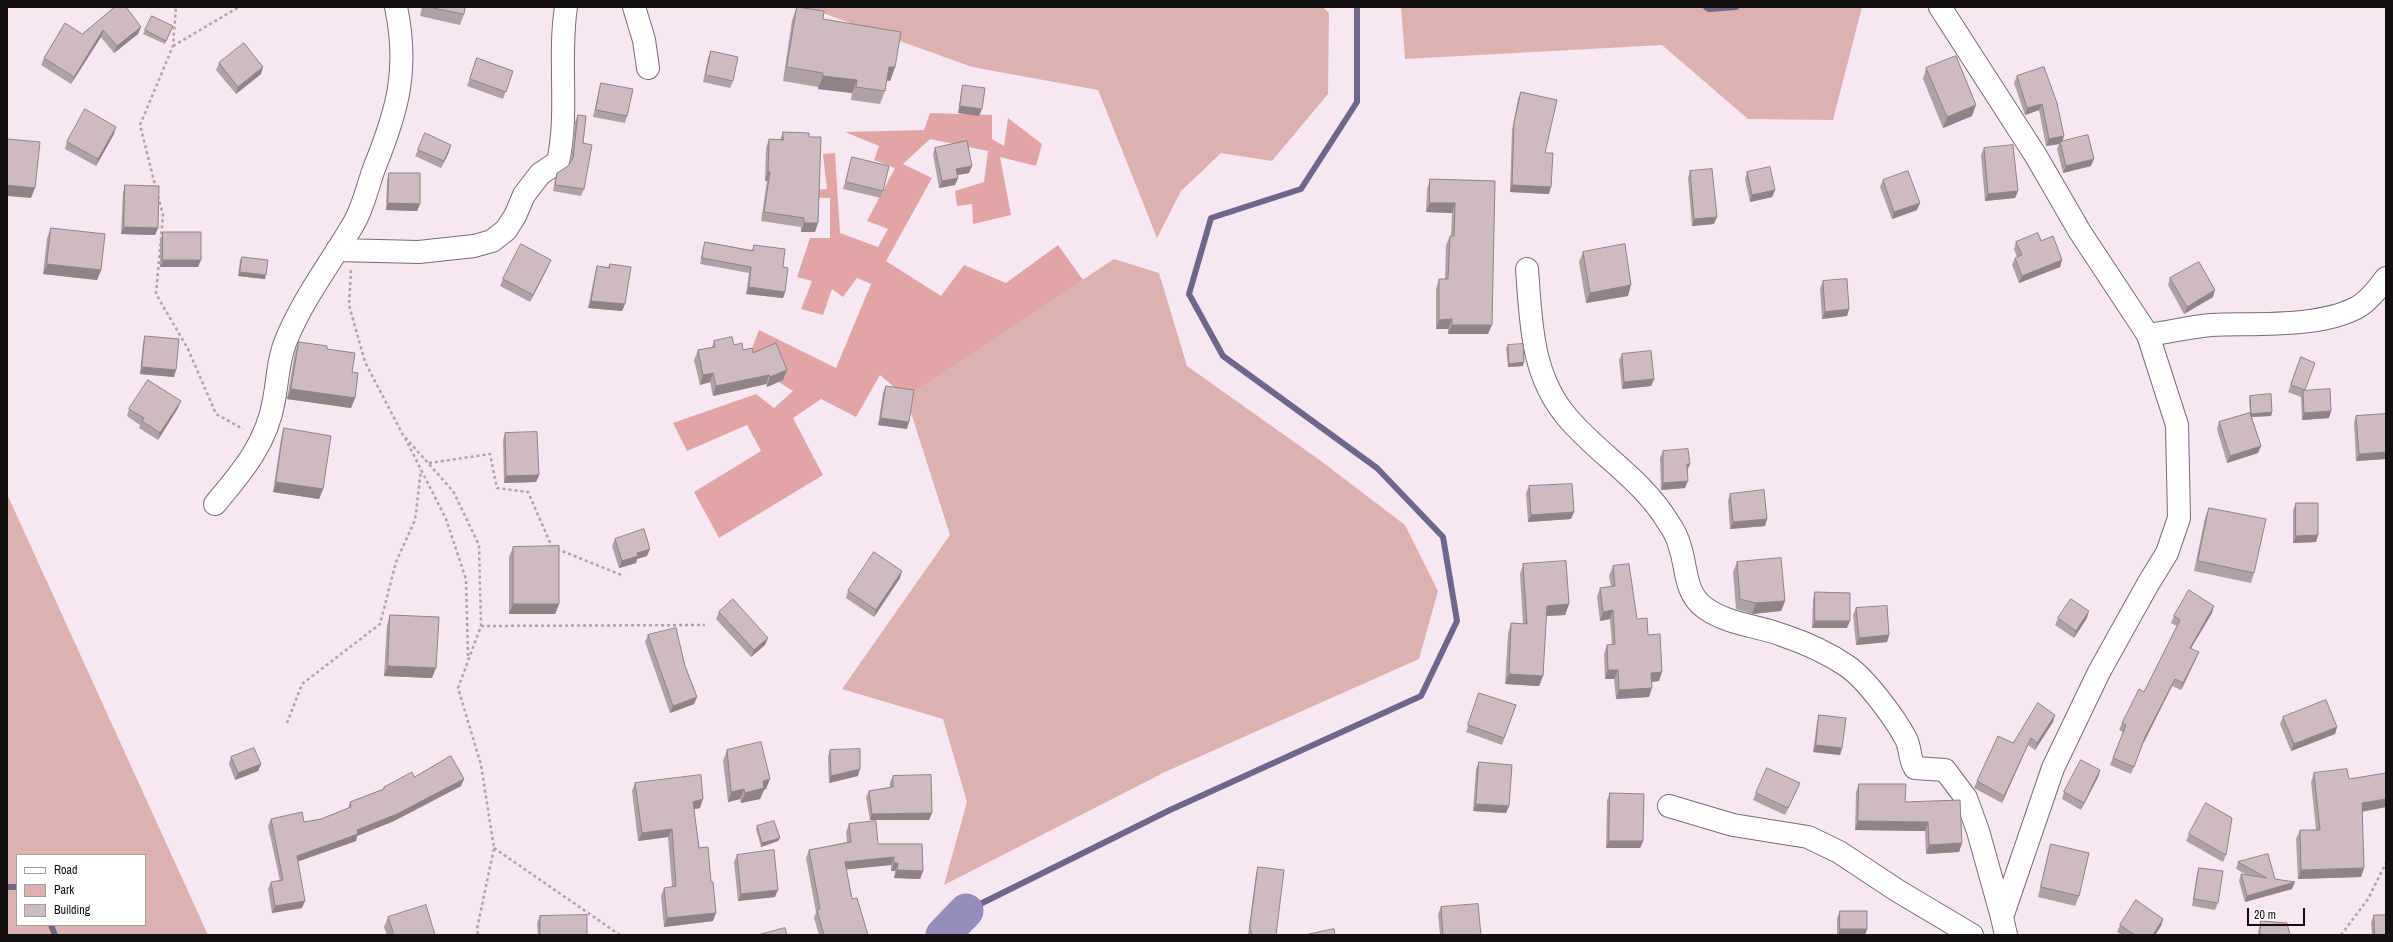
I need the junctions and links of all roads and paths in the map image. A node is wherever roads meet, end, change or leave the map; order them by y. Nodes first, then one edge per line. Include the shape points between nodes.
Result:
1 (176, 7) edge
2 (239, 7) edge
3 (396, 7) edge
4 (566, 7) edge
5 (634, 7) edge
6 (1940, 7) edge
7 (173, 46) junction
8 (648, 68) dead end
9 (345, 250) junction
10 (1527, 269) dead end
11 (2386, 278) edge
12 (2148, 335) junction
13 (403, 435) junction
14 (262, 441) junction
15 (428, 463) junction
16 (421, 470) junction
17 (215, 504) dead end
18 (624, 576) dead end
19 (705, 625) dead end
20 (481, 626) junction
21 (468, 660) junction
22 (287, 723) dead end
23 (1668, 806) dead end
24 (494, 848) junction
25 (2386, 863) edge
26 (2004, 926) edge
27 (478, 935) edge
28 (620, 935) edge
29 (1972, 935) edge
30 (2341, 935) edge

1 - 7 path
2 - 7 path
3 - 9 street via 403,60 394,116
4 - 9 street via 562,70 563,136 558,162 540,174 524,195 506,230 492,241 474,246 419,252
5 - 8 street via 644,40
6 - 12 street via 2036,156 2080,232
7 - 14 path via 140,125 163,215 156,294 188,349 216,414
9 - 13 path via 349,305 365,362
9 - 14 street via 303,306 286,338 278,364 274,401
10 - 26 street via 1531,328 1536,356 1555,400 1567,418 1646,494 1668,522 1680,547 1684,576 1704,608 1782,635 1817,651 1847,666 1868,686 1907,740 1910,761 1915,768 1945,770 1966,798 1978,831
11 - 12 street via 2357,308 2327,317 2273,324 2210,325
12 - 26 street via 2177,425 2179,518 2167,553 2099,672 2053,768
13 - 15 path
13 - 16 path
14 - 17 street via 246,468
15 - 18 path via 490,454 497,488 528,492 550,546
15 - 20 path via 453,491 479,546
16 - 21 path via 446,519 466,579
16 - 22 path via 415,520 396,562 380,624 302,684
19 - 20 path
20 - 21 path
21 - 24 path via 458,688 481,765
23 - 29 street via 1733,825 1808,837 1838,852
24 - 27 path via 477,929
24 - 28 path
25 - 30 path via 2368,899

